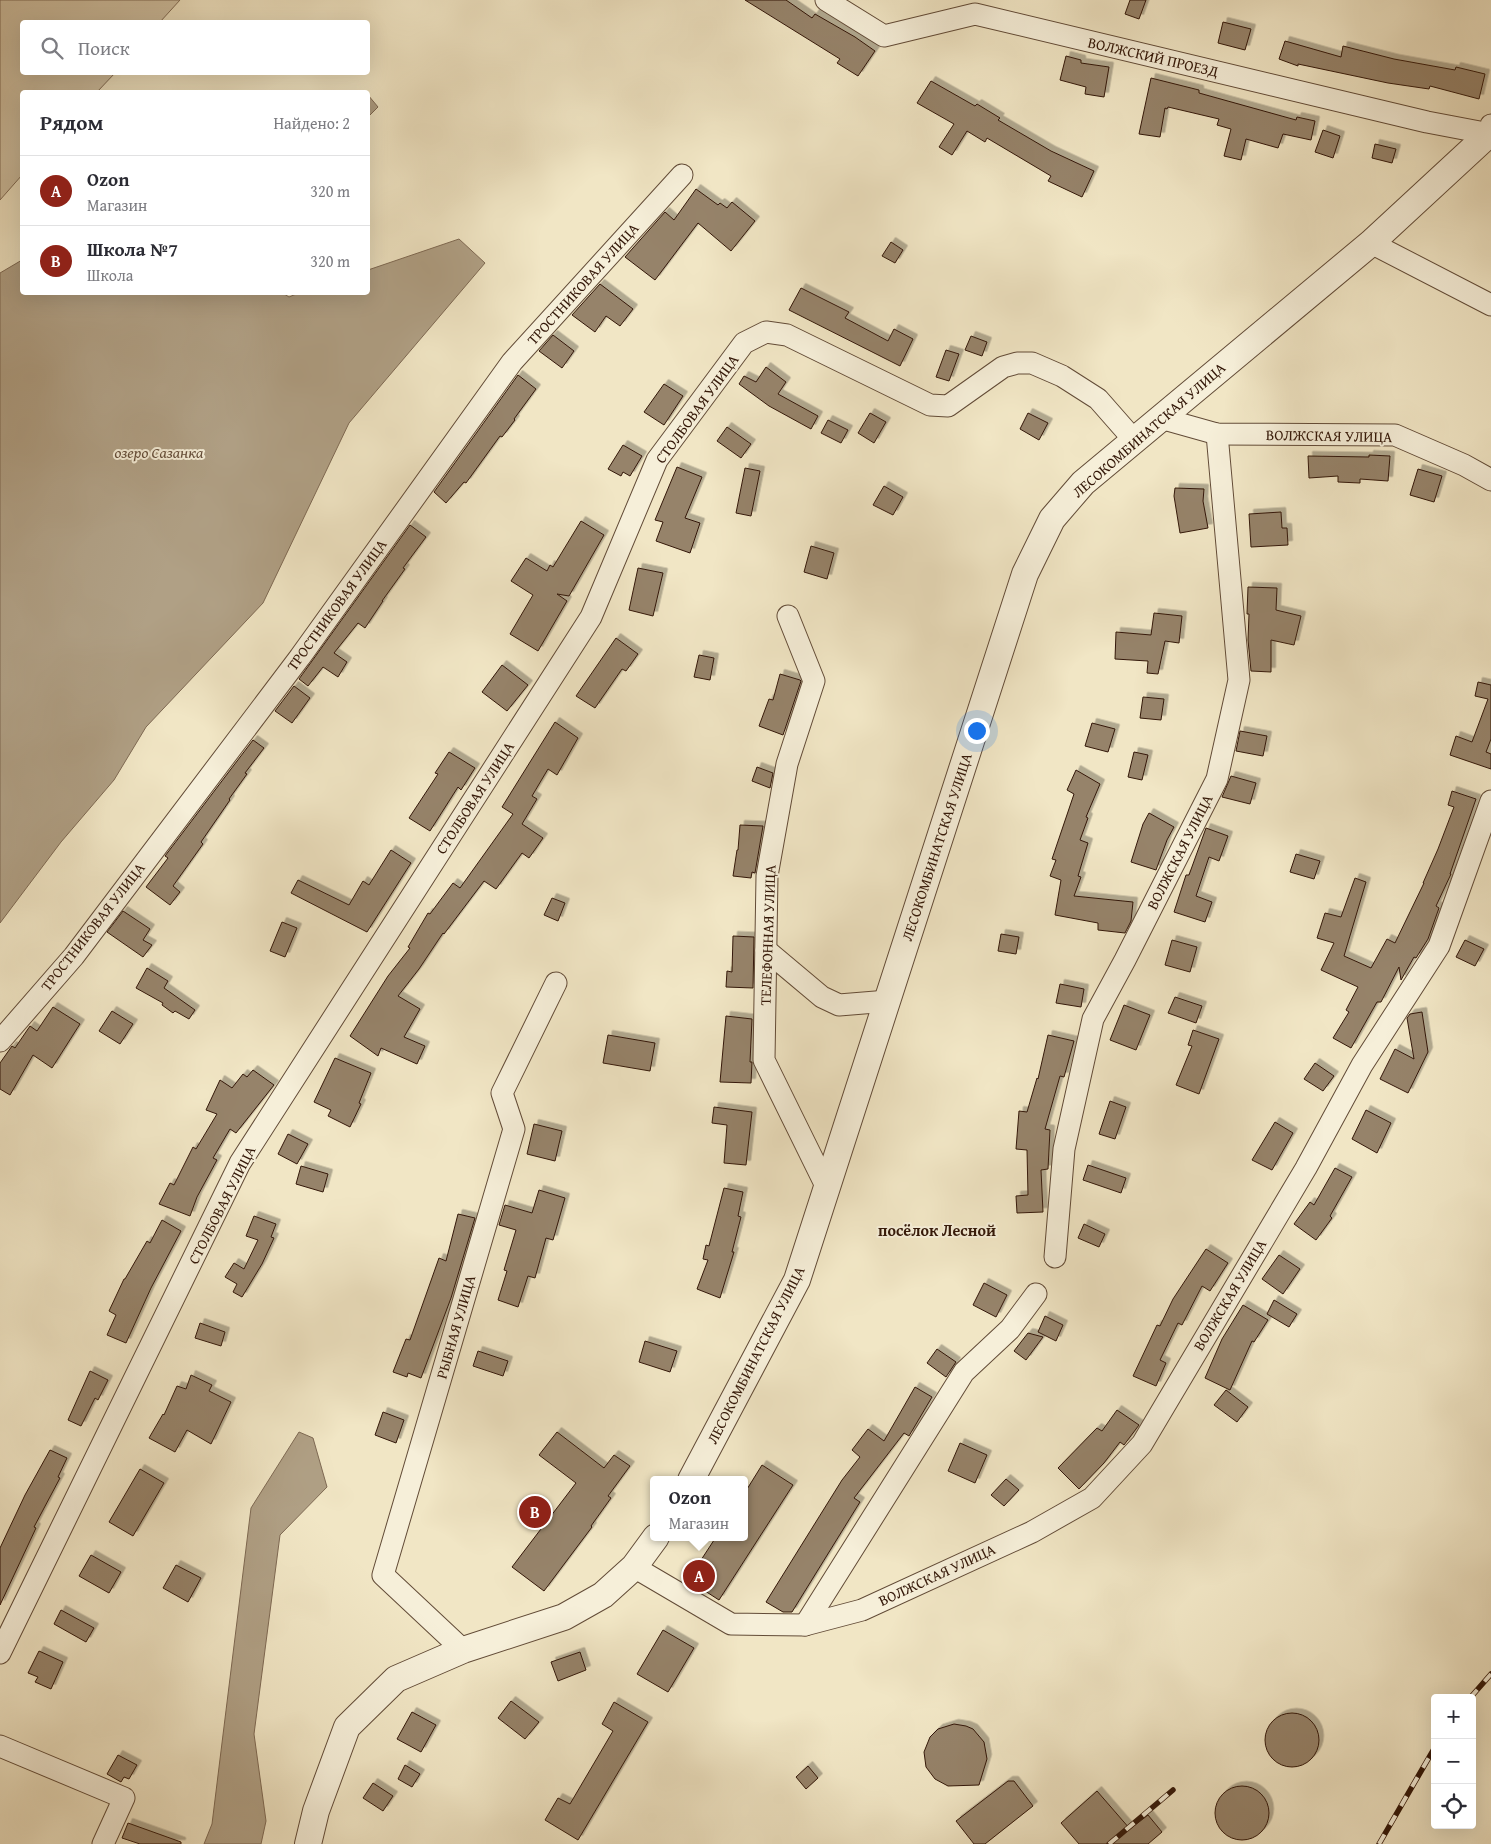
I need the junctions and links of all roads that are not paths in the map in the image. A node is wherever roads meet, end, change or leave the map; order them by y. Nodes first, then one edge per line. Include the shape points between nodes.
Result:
1 (826, 0) edge
2 (970, 7) edge
3 (1491, 130) edge
4 (682, 175) dead end
5 (1371, 243) junction
6 (1491, 305) edge
7 (1160, 418) junction
8 (1217, 434) junction
9 (1134, 440) junction
10 (1491, 480) edge
11 (788, 616) dead end
12 (1491, 801) edge
13 (766, 950) junction
14 (556, 983) dead end
15 (888, 1000) junction
16 (0, 1041) edge
17 (828, 1190) junction
18 (1055, 1257) dead end
19 (1036, 1294) dead end
20 (694, 1476) edge
21 (653, 1541) edge
22 (634, 1567) junction
23 (805, 1625) junction
24 (463, 1650) junction
25 (0, 1653) edge
26 (0, 1746) edge
27 (103, 1844) edge
28 (308, 1844) edge

1 - 2 street, ВОЛЖСКИЙ ПРОЕЗД via 884,36
2 - 3 street, ВОЛЖСКИЙ ПРОЕЗД via 1427,122
3 - 5 street, ЛЕСОКОМБИНАТСКАЯ УЛИЦА
4 - 16 street, ТРОСТНИКОВАЯ УЛИЦА via 512,362 288,673 74,956
5 - 6 street
5 - 7 street, ЛЕСОКОМБИНАТСКАЯ УЛИЦА
7 - 8 street, ВОЛЖСКАЯ УЛИЦА
7 - 9 street, ЛЕСОКОМБИНАТСКАЯ УЛИЦА
8 - 10 street, ВОЛЖСКАЯ УЛИЦА via 1395,435
8 - 18 street, ВОЛЖСКАЯ УЛИЦА via 1239,680 1217,779 1093,1019 1064,1150
9 - 15 street, ЛЕСОКОМБИНАТСКАЯ УЛИЦА via 1083,483 1052,519 1025,574
9 - 25 street, СТОЛБОВАЯ УЛИЦА via 1098,399 1062,376 1032,363 1003,367 948,406 930,404 787,335 766,332 744,343 657,460 592,617 240,1163
11 - 13 street, ТЕЛЕФОННАЯ УЛИЦА via 814,681 786,773 767,876
12 - 23 street, ВОЛЖСКАЯ УЛИЦА via 1439,946 1362,1065 1306,1168 1142,1444 1092,1498 1032,1532 862,1610
13 - 15 street via 822,997 839,1005
13 - 17 street, ТЕЛЕФОННАЯ УЛИЦА via 764,1060
14 - 24 street, РЫБНАЯ УЛИЦА via 502,1093 514,1129 383,1575
15 - 17 street, ЛЕСОКОМБИНАТСКАЯ УЛИЦА
17 - 20 street, ЛЕСОКОМБИНАТСКАЯ УЛИЦА via 798,1280
19 - 23 street via 1010,1329 964,1372
21 - 22 street
22 - 23 street, ВОЛЖСКАЯ УЛИЦА via 731,1624
22 - 24 street via 604,1595 564,1616
24 - 28 street via 396,1679 347,1726 316,1811
26 - 27 street via 124,1798

